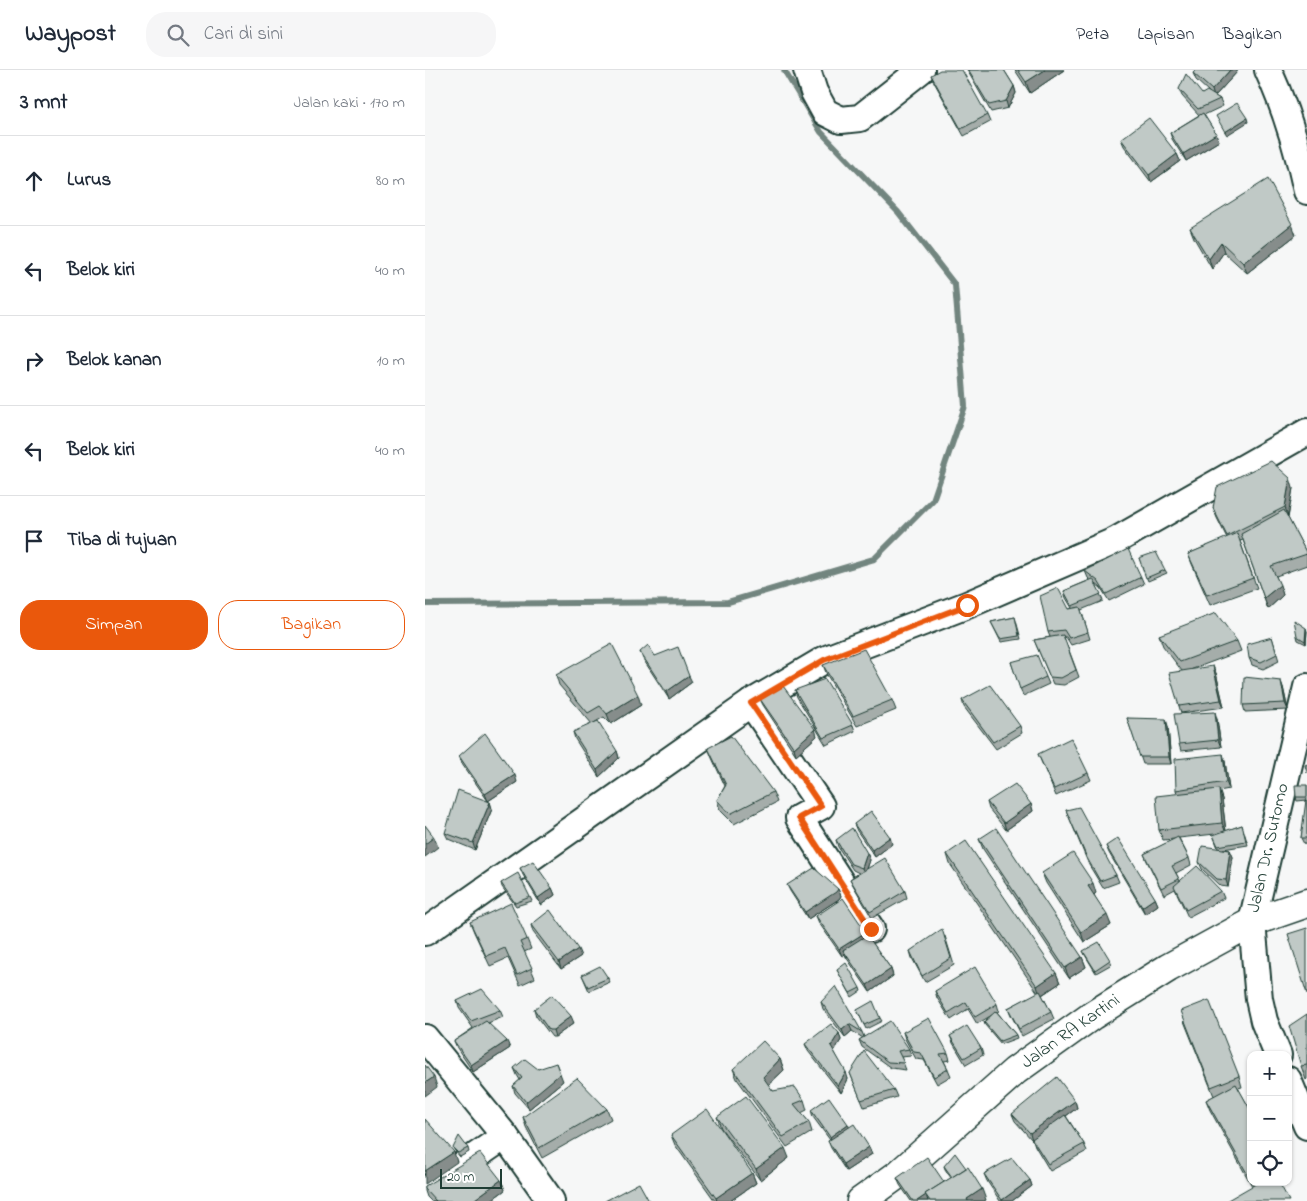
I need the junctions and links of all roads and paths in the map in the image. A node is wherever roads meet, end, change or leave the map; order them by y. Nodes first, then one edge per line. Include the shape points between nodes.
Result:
1 (807, 70) edge
2 (921, 70) edge
3 (1268, 70) edge
4 (1307, 191) edge
5 (1307, 432) edge
6 (1307, 687) edge
7 (751, 703) junction
8 (1307, 903) edge
9 (1252, 922) junction
10 (871, 929) dead end
11 (425, 932) edge
12 (425, 1038) edge
13 (1276, 1051) edge
14 (1292, 1090) edge
15 (1307, 1126) edge
16 (505, 1136) junction
17 (425, 1190) edge
18 (551, 1201) edge
19 (861, 1201) edge

1 - 2 street via 825,112 841,120 860,118
3 - 4 street via 1300,156
5 - 7 street via 1115,541 967,605 824,660
6 - 9 street, Jalan Dr. Sutomo
7 - 10 street via 821,806 799,818
7 - 11 street
8 - 9 main road, Jalan RA Kartini
9 - 13 street, Jalan Dr. Sutomo via 1259,998
9 - 19 main road, Jalan RA Kartini via 1168,968 1093,1015 1015,1071 899,1173
12 - 16 street
14 - 15 street
16 - 17 street
16 - 18 street

